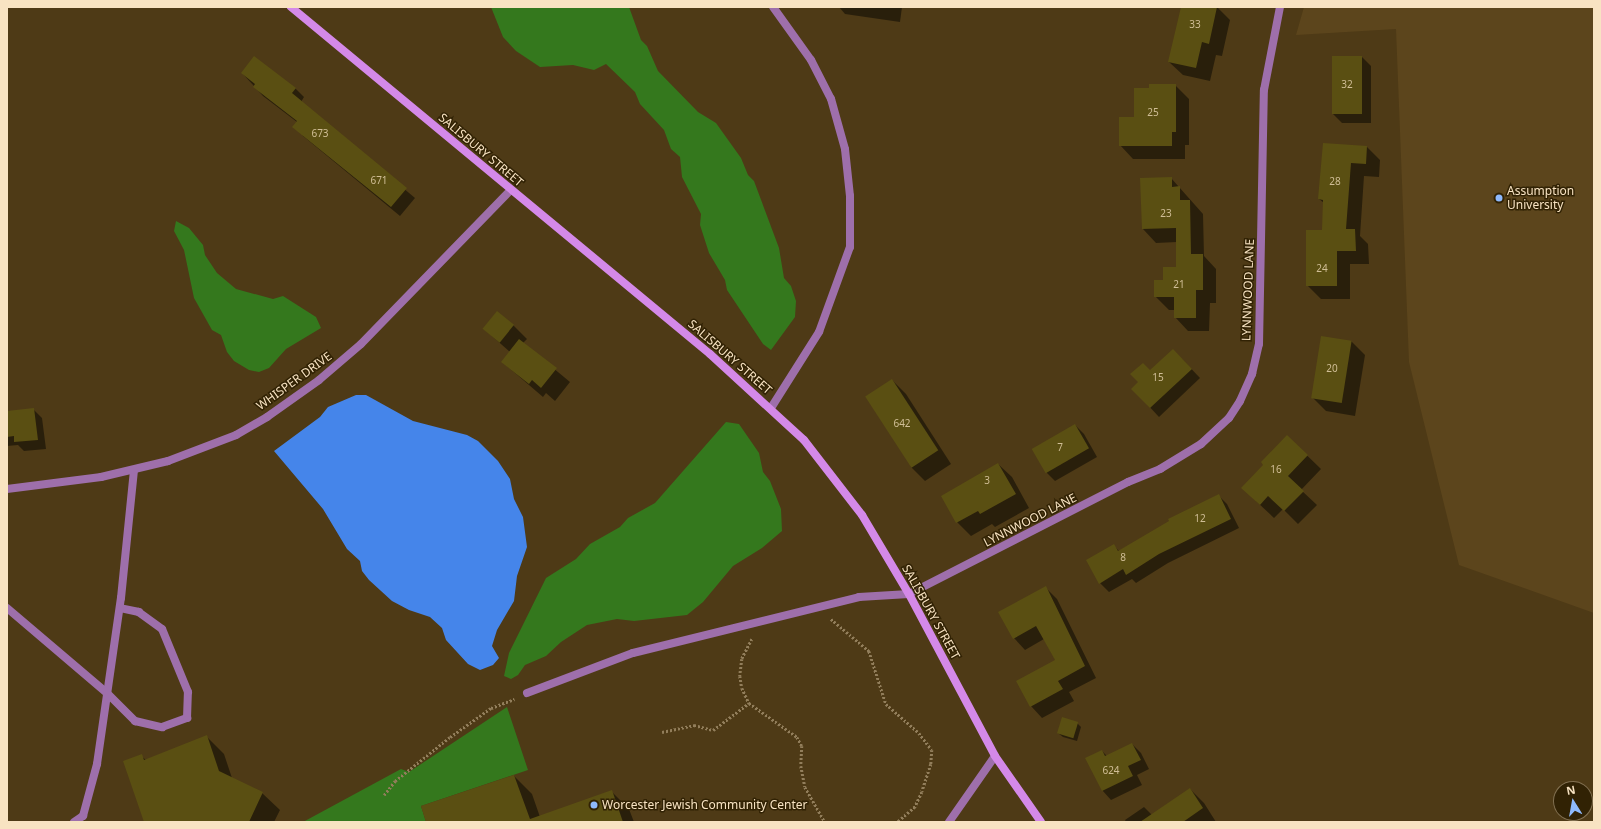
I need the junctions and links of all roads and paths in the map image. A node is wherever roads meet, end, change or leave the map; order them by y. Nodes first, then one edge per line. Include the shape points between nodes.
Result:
1 (291, 7) edge
2 (773, 7) edge
3 (1280, 7) edge
4 (510, 190) junction
5 (771, 408) junction
6 (134, 471) junction
7 (7, 489) edge
8 (909, 594) junction
9 (817, 607) junction
10 (7, 608) edge
11 (120, 608) junction
12 (759, 622) junction
13 (108, 693) junction
14 (526, 693) joint
15 (749, 703) junction
16 (662, 732) dead end
17 (995, 756) junction
18 (384, 795) dead end
19 (74, 822) edge
20 (825, 822) edge
21 (898, 822) edge
22 (949, 822) edge
23 (1041, 822) edge

1 - 4 main road, SALISBURY STREET
2 - 5 street via 811,60 831,99 845,149 850,196 850,247 819,332
3 - 8 street, LYNNWOOD LANE via 1264,90 1259,344 1252,374 1230,418 1201,444 1160,469 1128,482
4 - 5 main road, SALISBURY STREET via 710,354
4 - 6 street, WHISPER DRIVE via 361,344 294,400 236,435 203,450
5 - 8 main road, SALISBURY STREET via 804,440 862,515
6 - 7 street, WHISPER DRIVE
6 - 11 street
8 - 9 street via 859,597
8 - 17 main road, SALISBURY STREET
9 - 12 street
9 - 21 path via 869,651 886,704 919,733 932,750 931,764 922,792 914,807
10 - 13 street
11 - 13 street
11 - 13 street via 139,612 162,629 188,692 187,718 162,727 135,722
12 - 14 street via 633,653
12 - 15 path via 742,659 740,676
13 - 19 street via 97,764 83,816
14 - 18 path via 491,708 450,737 395,781
15 - 16 path via 713,730 694,725
15 - 20 path via 797,737 802,746 801,766 805,787
17 - 22 street
17 - 23 main road, SALISBURY STREET

